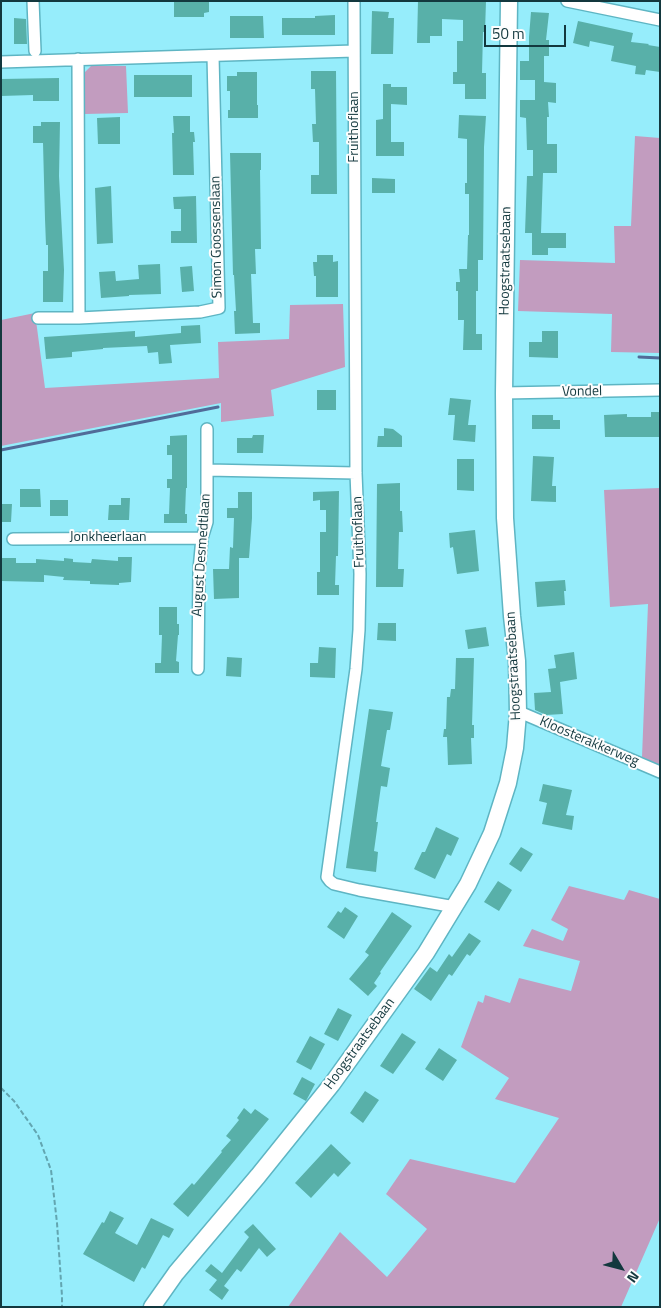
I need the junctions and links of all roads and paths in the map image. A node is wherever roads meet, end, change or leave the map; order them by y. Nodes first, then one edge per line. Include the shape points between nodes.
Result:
1 (33, 1) edge
2 (354, 1) edge
3 (509, 1) edge
4 (567, 1) edge
5 (660, 20) edge
6 (35, 51) dead end
7 (354, 51) junction
8 (213, 56) junction
9 (78, 59) junction
10 (1, 62) edge
11 (38, 318) dead end
12 (79, 318) junction
13 (660, 390) edge
14 (504, 393) junction
15 (207, 430) dead end
16 (206, 470) junction
17 (356, 473) junction
18 (202, 538) junction
19 (13, 539) dead end
20 (198, 669) dead end
21 (518, 713) junction
22 (660, 772) edge
23 (455, 907) junction
24 (1, 1088) edge
25 (62, 1307) edge
26 (152, 1307) edge

1 - 6 street
2 - 7 street, Fruithoflaan
3 - 14 main road, Hoogstraatsebaan
4 - 5 street
7 - 8 street
7 - 17 street, Fruithoflaan
8 - 9 street
8 - 12 street, Simon Goossenslaan via 219,308 200,312
9 - 10 street
9 - 12 street
11 - 12 street, Simon Goossenslaan
13 - 14 street, Vondel
14 - 21 main road, Hoogstraatsebaan via 505,518
15 - 16 street, August Desmedtlaan
16 - 17 street
16 - 18 street, August Desmedtlaan via 207,522
17 - 23 street, Fruithoflaan via 360,630 327,877 334,884 359,890
18 - 19 street, Jonkheerlaan
18 - 20 street, August Desmedtlaan
21 - 22 street, Kloosterakkerweg
21 - 23 main road, Hoogstraatsebaan via 508,783 492,833
23 - 26 main road, Hoogstraatsebaan via 426,954 332,1084 176,1273
24 - 25 path via 38,1135 50,1170

